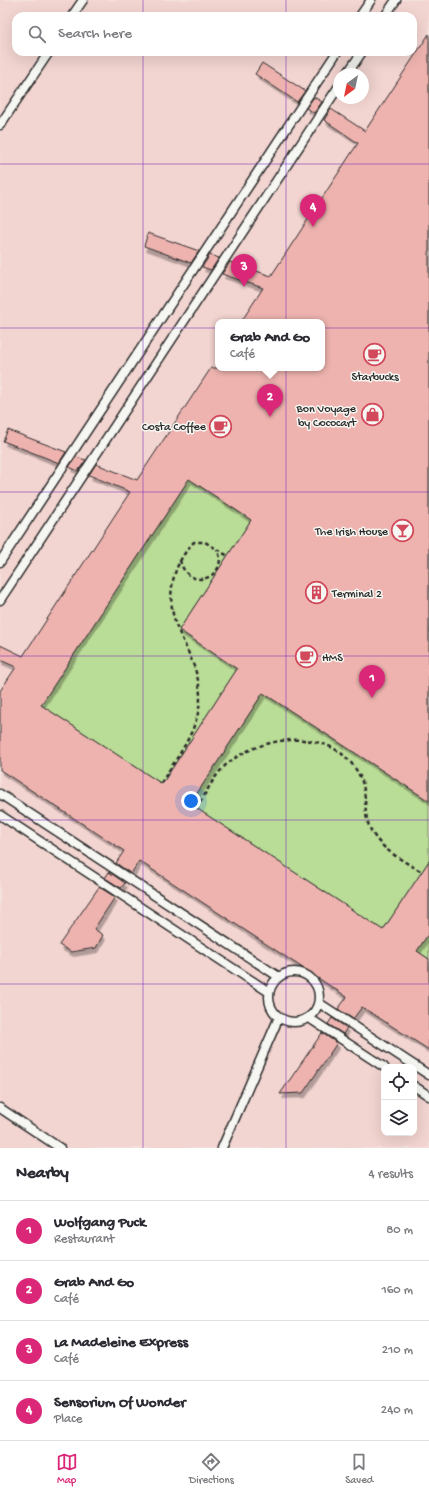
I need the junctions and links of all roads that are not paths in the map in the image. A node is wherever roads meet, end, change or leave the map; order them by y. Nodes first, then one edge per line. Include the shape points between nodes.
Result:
1 (83, 0) edge
2 (371, 0) edge
3 (396, 0) edge
4 (75, 12) edge
5 (363, 12) edge
6 (388, 12) edge
7 (46, 56) edge
8 (334, 56) edge
9 (359, 56) edge
10 (351, 68) edge
11 (333, 95) edge
12 (0, 126) edge
13 (0, 562) edge
14 (0, 600) edge
15 (0, 794) edge
16 (0, 815) edge
17 (279, 977) junction
18 (269, 992) junction
19 (319, 1003) junction
20 (279, 1017) junction
21 (309, 1018) junction
22 (381, 1065) edge
23 (429, 1075) edge
24 (417, 1088) edge
25 (429, 1096) edge
26 (0, 1108) edge
27 (60, 1148) edge
28 (222, 1148) edge

1 - 4 lane
2 - 5 lane
3 - 6 lane
7 - 12 lane
8 - 13 lane
9 - 10 lane
11 - 14 lane
15 - 17 lane
16 - 18 lane
17 - 18 lane
17 - 19 lane via 293,972 309,976 319,990
18 - 20 lane via 271,1007
19 - 21 lane
19 - 23 lane
20 - 21 lane via 289,1022
20 - 28 lane
21 - 22 lane
24 - 25 lane
26 - 27 lane

